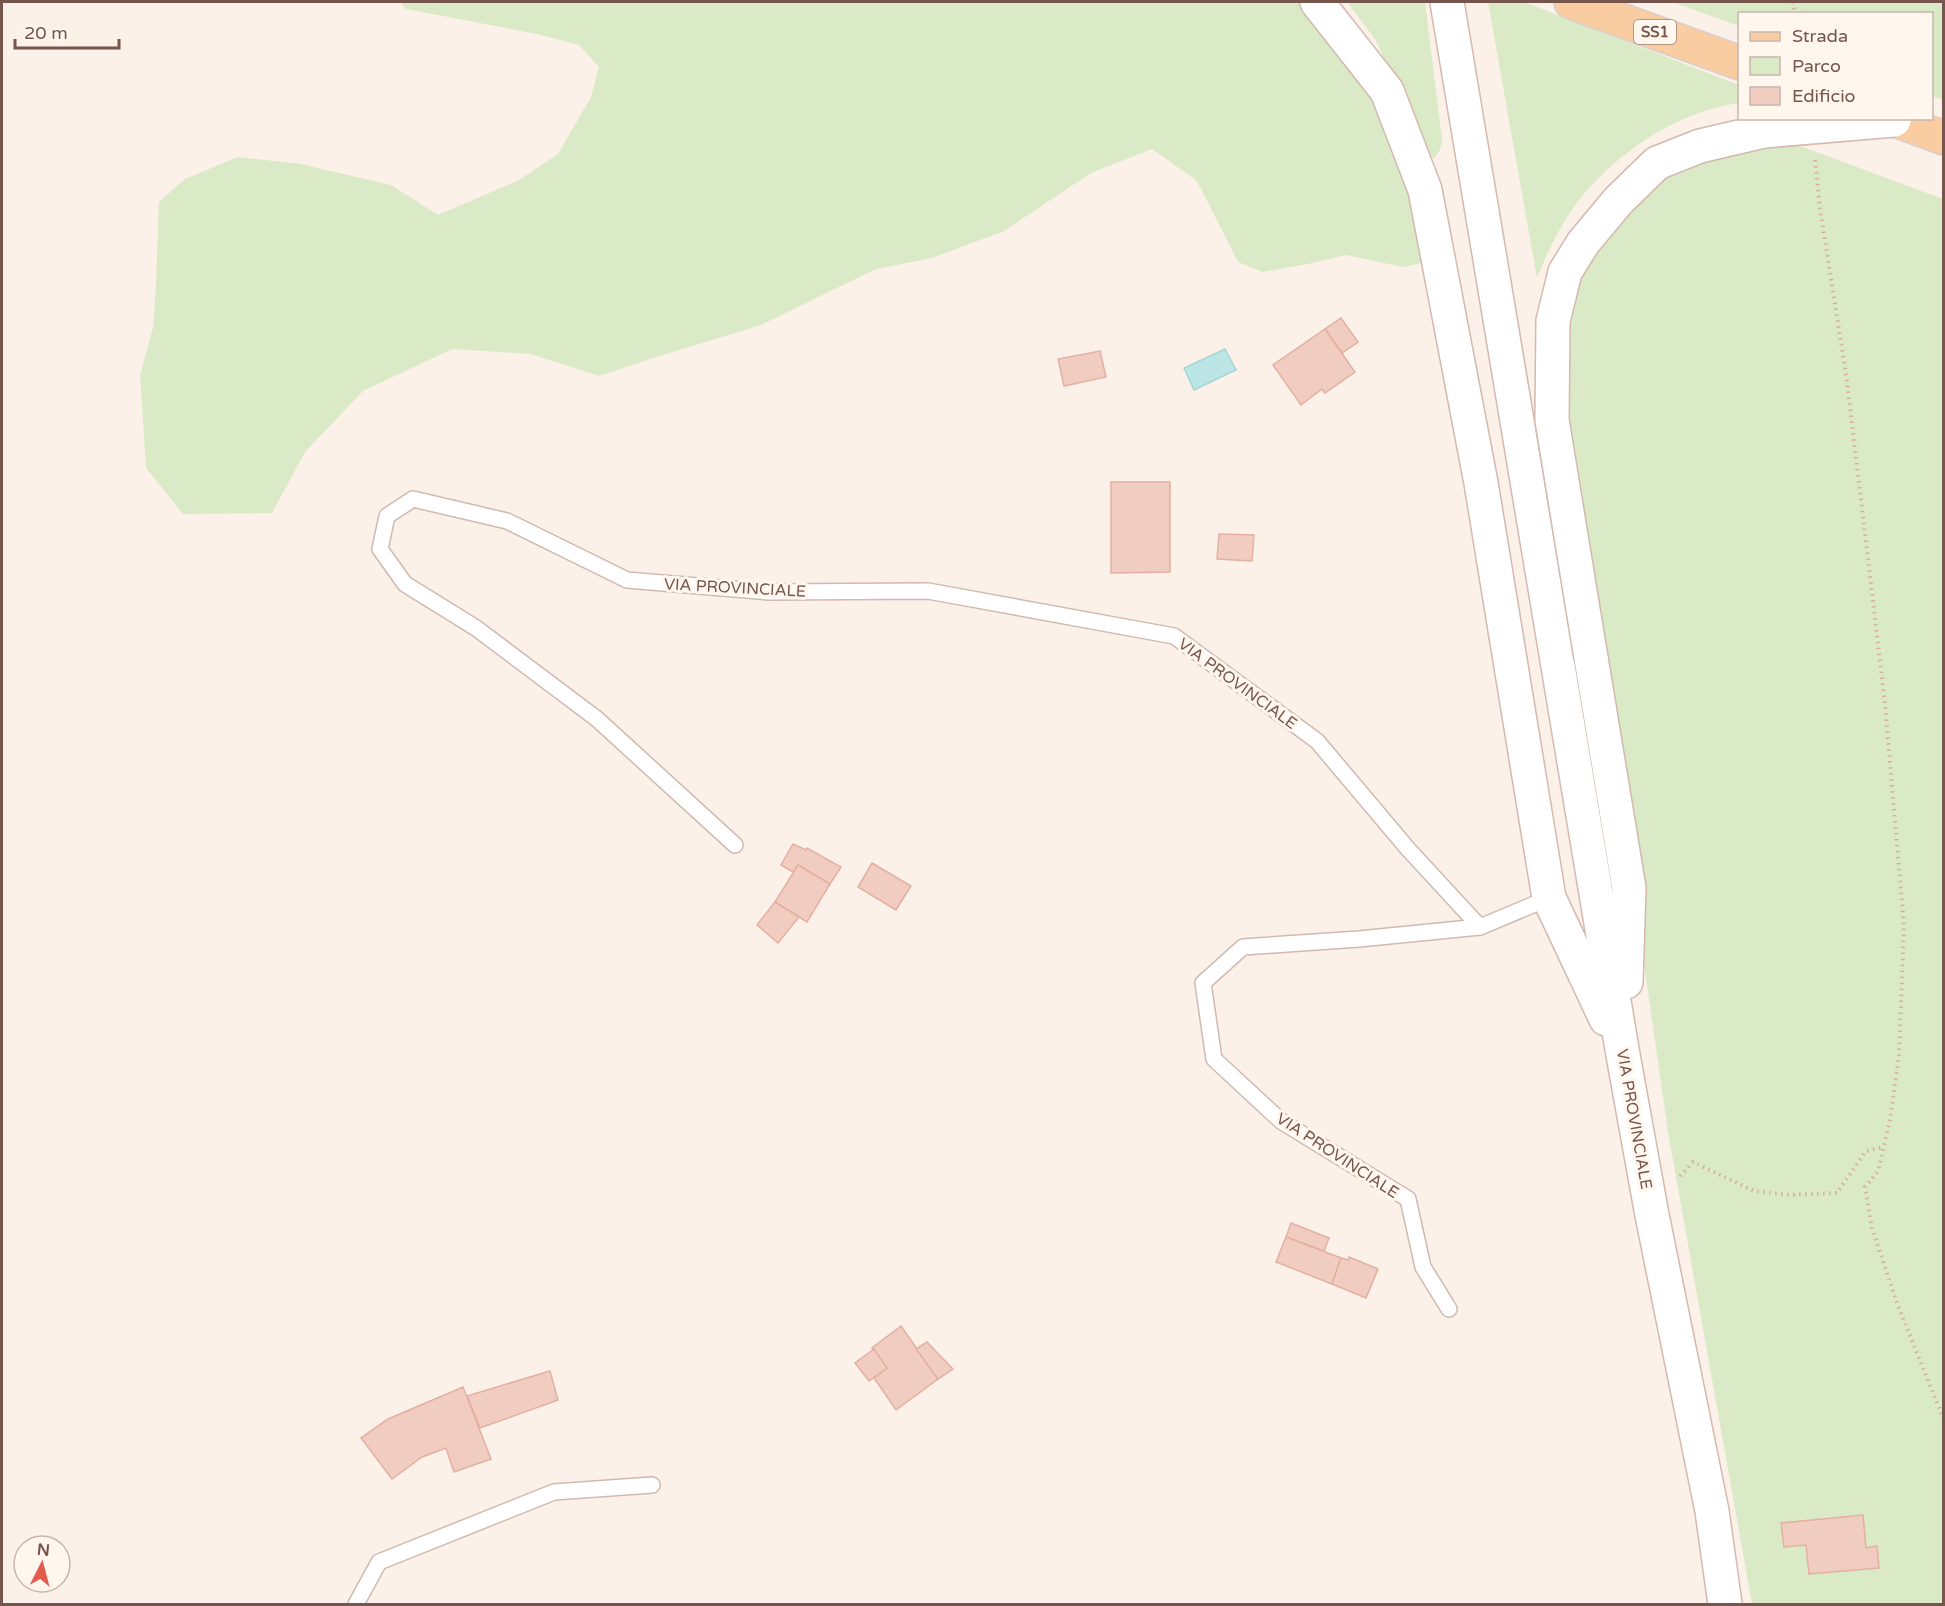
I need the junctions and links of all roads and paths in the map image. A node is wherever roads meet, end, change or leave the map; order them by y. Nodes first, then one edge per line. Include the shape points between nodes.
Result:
1 (1317, 2) edge
2 (1447, 2) edge
3 (1571, 2) edge
4 (1738, 62) edge
5 (1881, 120) edge
6 (1895, 120) edge
7 (1944, 138) edge
8 (1814, 152) dead end
9 (735, 844) dead end
10 (1549, 898) junction
11 (1480, 927) junction
12 (1623, 1055) junction
13 (1884, 1147) junction
14 (1652, 1215) junction
15 (1449, 1309) dead end
16 (1944, 1420) edge
17 (652, 1485) dead end
18 (356, 1605) edge
19 (1725, 1605) edge

1 - 10 main road via 1387,91 1425,190 1481,483
2 - 12 main road, VIA PROVINCIALE
3 - 4 main road, SS1
5 - 12 main road, bridge via 1764,131 1700,146 1657,163 1618,201 1565,272 1553,321 1552,420 1629,888
6 - 7 main road
8 - 13 path via 1868,550 1904,926 1899,1055
9 - 11 lane, VIA PROVINCIALE via 597,718 476,628 405,584 380,549 387,516 413,499 507,520 627,580 769,592 928,591 1174,636 1317,741
10 - 11 lane, VIA PROVINCIALE
10 - 12 main road
11 - 15 lane, VIA PROVINCIALE via 1242,946 1203,983 1214,1059 1281,1121 1408,1199 1423,1267
12 - 14 main road, VIA PROVINCIALE
13 - 14 path via 1866,1151 1837,1193 1790,1195 1754,1191 1693,1162
13 - 16 path via 1878,1171 1865,1187 1872,1228 1898,1306
14 - 19 main road, VIA PROVINCIALE via 1712,1511
17 - 18 lane via 554,1492 379,1562

